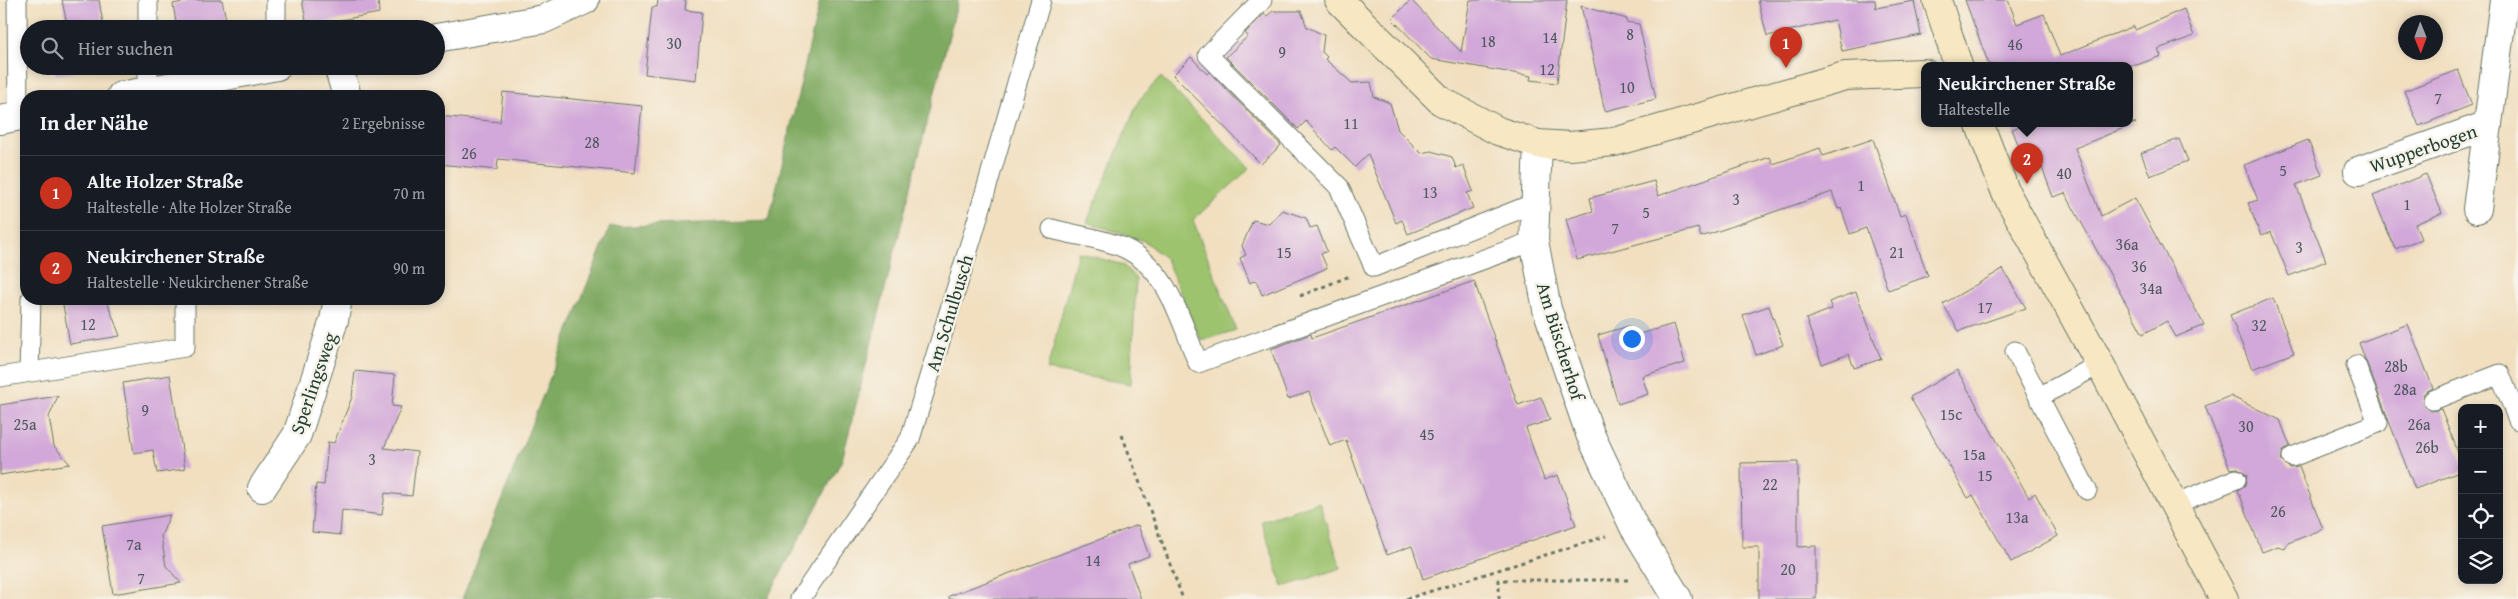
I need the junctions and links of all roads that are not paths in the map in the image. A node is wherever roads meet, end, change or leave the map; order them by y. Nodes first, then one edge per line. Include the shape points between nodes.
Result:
1 (17, 0) edge
2 (148, 0) edge
3 (276, 0) edge
4 (586, 0) edge
5 (1041, 0) edge
6 (1262, 0) edge
7 (1339, 0) edge
8 (1937, 0) edge
9 (2504, 0) edge
10 (148, 20) edge
11 (276, 20) edge
12 (445, 36) edge
13 (1957, 62) edge
14 (1921, 73) edge
15 (242, 75) edge
16 (341, 75) edge
17 (148, 79) edge
18 (131, 90) edge
19 (186, 90) edge
20 (345, 90) edge
21 (15, 117) edge
22 (2488, 125) junction
23 (1981, 127) edge
24 (1538, 144) junction
25 (2358, 171) dead end
26 (1535, 203) junction
27 (2477, 209) dead end
28 (1052, 229) dead end
29 (1534, 241) junction
30 (31, 305) edge
31 (185, 305) edge
32 (337, 305) edge
33 (2015, 352) dead end
34 (2100, 364) junction
35 (2356, 364) dead end
36 (29, 372) junction
37 (0, 377) edge
38 (2038, 396) junction
39 (2433, 400) dead end
40 (2518, 420) edge
41 (2292, 457) dead end
42 (2236, 479) dead end
43 (262, 488) dead end
44 (2088, 490) dead end
45 (2175, 504) junction
46 (1672, 589) edge
47 (800, 599) edge
48 (2224, 599) edge

1 - 21 lane
2 - 10 lane
3 - 11 lane
4 - 12 street via 544,18
5 - 47 lane, Am Schulbusch via 910,439
6 - 26 lane via 1208,55 1338,187 1374,267
7 - 24 street via 1441,101 1498,131
8 - 13 street
9 - 22 street, Wupperbogen
14 - 24 street via 1845,76 1614,142 1570,146
15 - 19 street
16 - 20 street
17 - 18 street
17 - 19 street
22 - 25 street, Wupperbogen
22 - 27 street, Wupperbogen
23 - 34 street via 2006,194
24 - 26 street, Am Büscherhof
26 - 29 street, Am Büscherhof
28 - 29 lane via 1122,248 1145,262 1172,298 1198,362
29 - 46 street, Am Büscherhof via 1547,309 1590,434 1634,527
30 - 36 lane
31 - 36 lane via 185,347
32 - 43 street, Sperlingsweg via 297,435
33 - 38 lane
34 - 38 lane
34 - 45 street
35 - 41 lane via 2385,420
36 - 37 lane
38 - 44 lane
39 - 40 lane via 2500,374
42 - 45 lane
45 - 48 street

